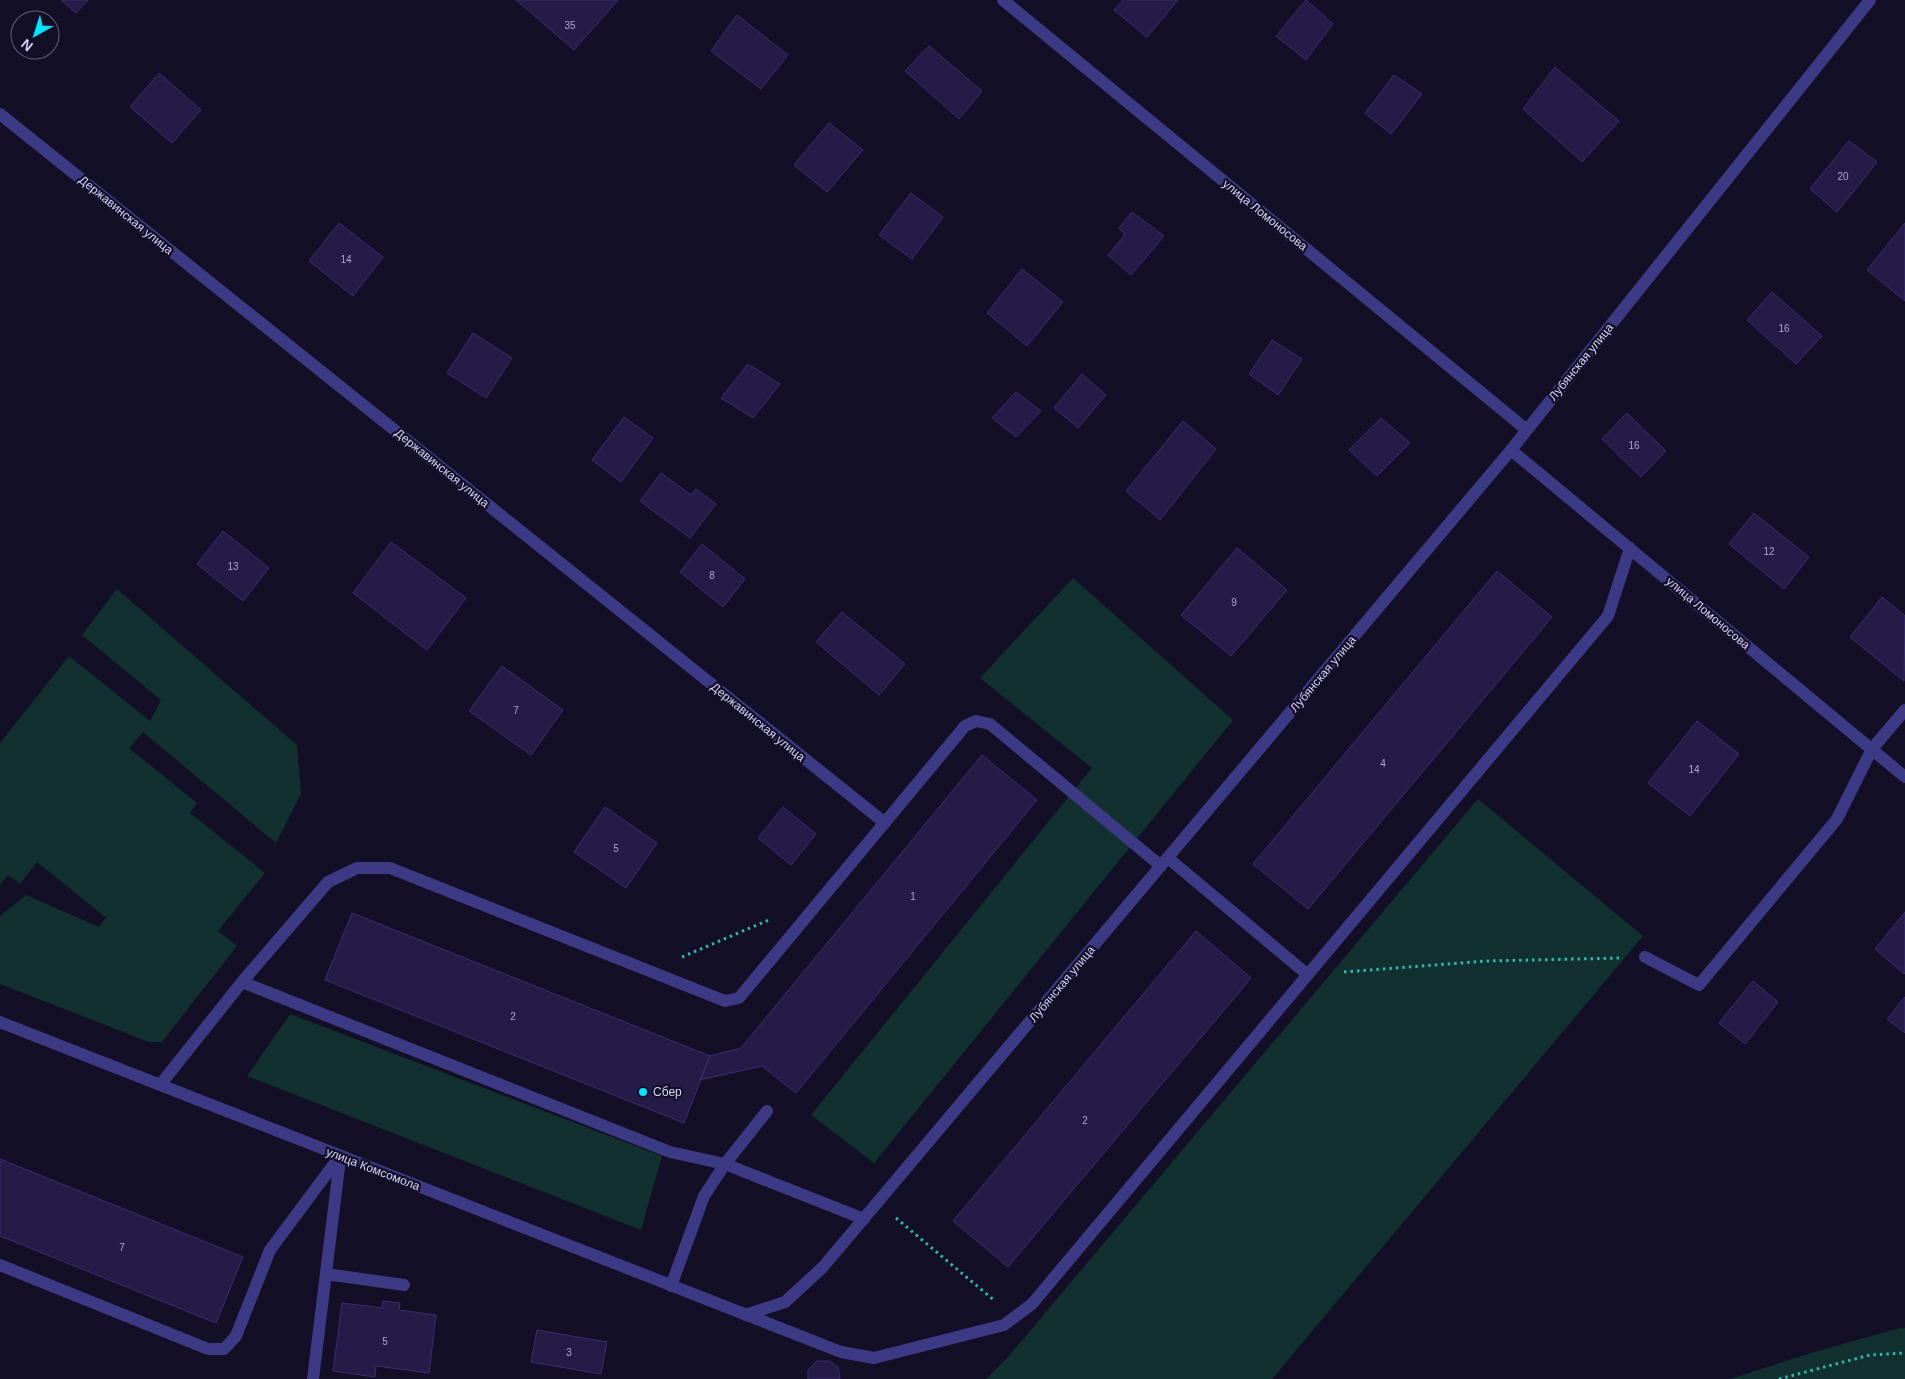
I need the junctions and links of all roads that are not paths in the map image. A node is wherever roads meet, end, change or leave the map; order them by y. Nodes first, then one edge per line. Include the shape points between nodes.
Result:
1 (1003, 0) edge
2 (1870, 0) edge
3 (0, 114) edge
4 (1527, 430) junction
5 (1511, 450) junction
6 (1630, 548) junction
7 (1905, 710) edge
8 (1872, 749) junction
9 (1905, 776) edge
10 (884, 823) junction
11 (1164, 862) junction
12 (1645, 957) road end
13 (1308, 975) junction
14 (242, 982) junction
15 (0, 1022) edge
16 (160, 1085) junction
17 (768, 1111) dead end
18 (340, 1156) junction
19 (725, 1164) junction
20 (864, 1219) junction
21 (0, 1265) edge
22 (326, 1274) junction
23 (404, 1284) dead end
24 (671, 1286) junction
25 (746, 1315) junction
26 (313, 1379) edge

1 - 4 street, улица Ломоносова
2 - 4 street, Лубянская улица
3 - 10 street, Державинская улица
4 - 5 street, Лубянская улица
5 - 6 street, улица Ломоносова
5 - 11 street, Лубянская улица
6 - 8 street, улица Ломоносова
6 - 13 street, улица Комсомола via 1608,616
7 - 8 street
8 - 9 street, улица Ломоносова
8 - 12 street via 1837,819 1699,985
10 - 11 street via 965,726 976,721 990,724
10 - 14 street via 738,998 725,1001 390,868 357,868 328,882
11 - 13 street
11 - 20 street, Лубянская улица
13 - 25 street, улица Комсомола via 1032,1304 1004,1325 874,1358 841,1352
14 - 16 street
14 - 19 street via 670,1152
15 - 16 street, улица Комсомола
16 - 18 street, улица Комсомола
17 - 19 street
18 - 21 street via 270,1250 236,1336 224,1349 208,1349
18 - 22 street
18 - 24 street, улица Комсомола
19 - 20 street
19 - 24 street via 704,1196
20 - 25 street, Лубянская улица via 823,1267 785,1302
22 - 23 street
22 - 26 street
24 - 25 street, улица Комсомола

